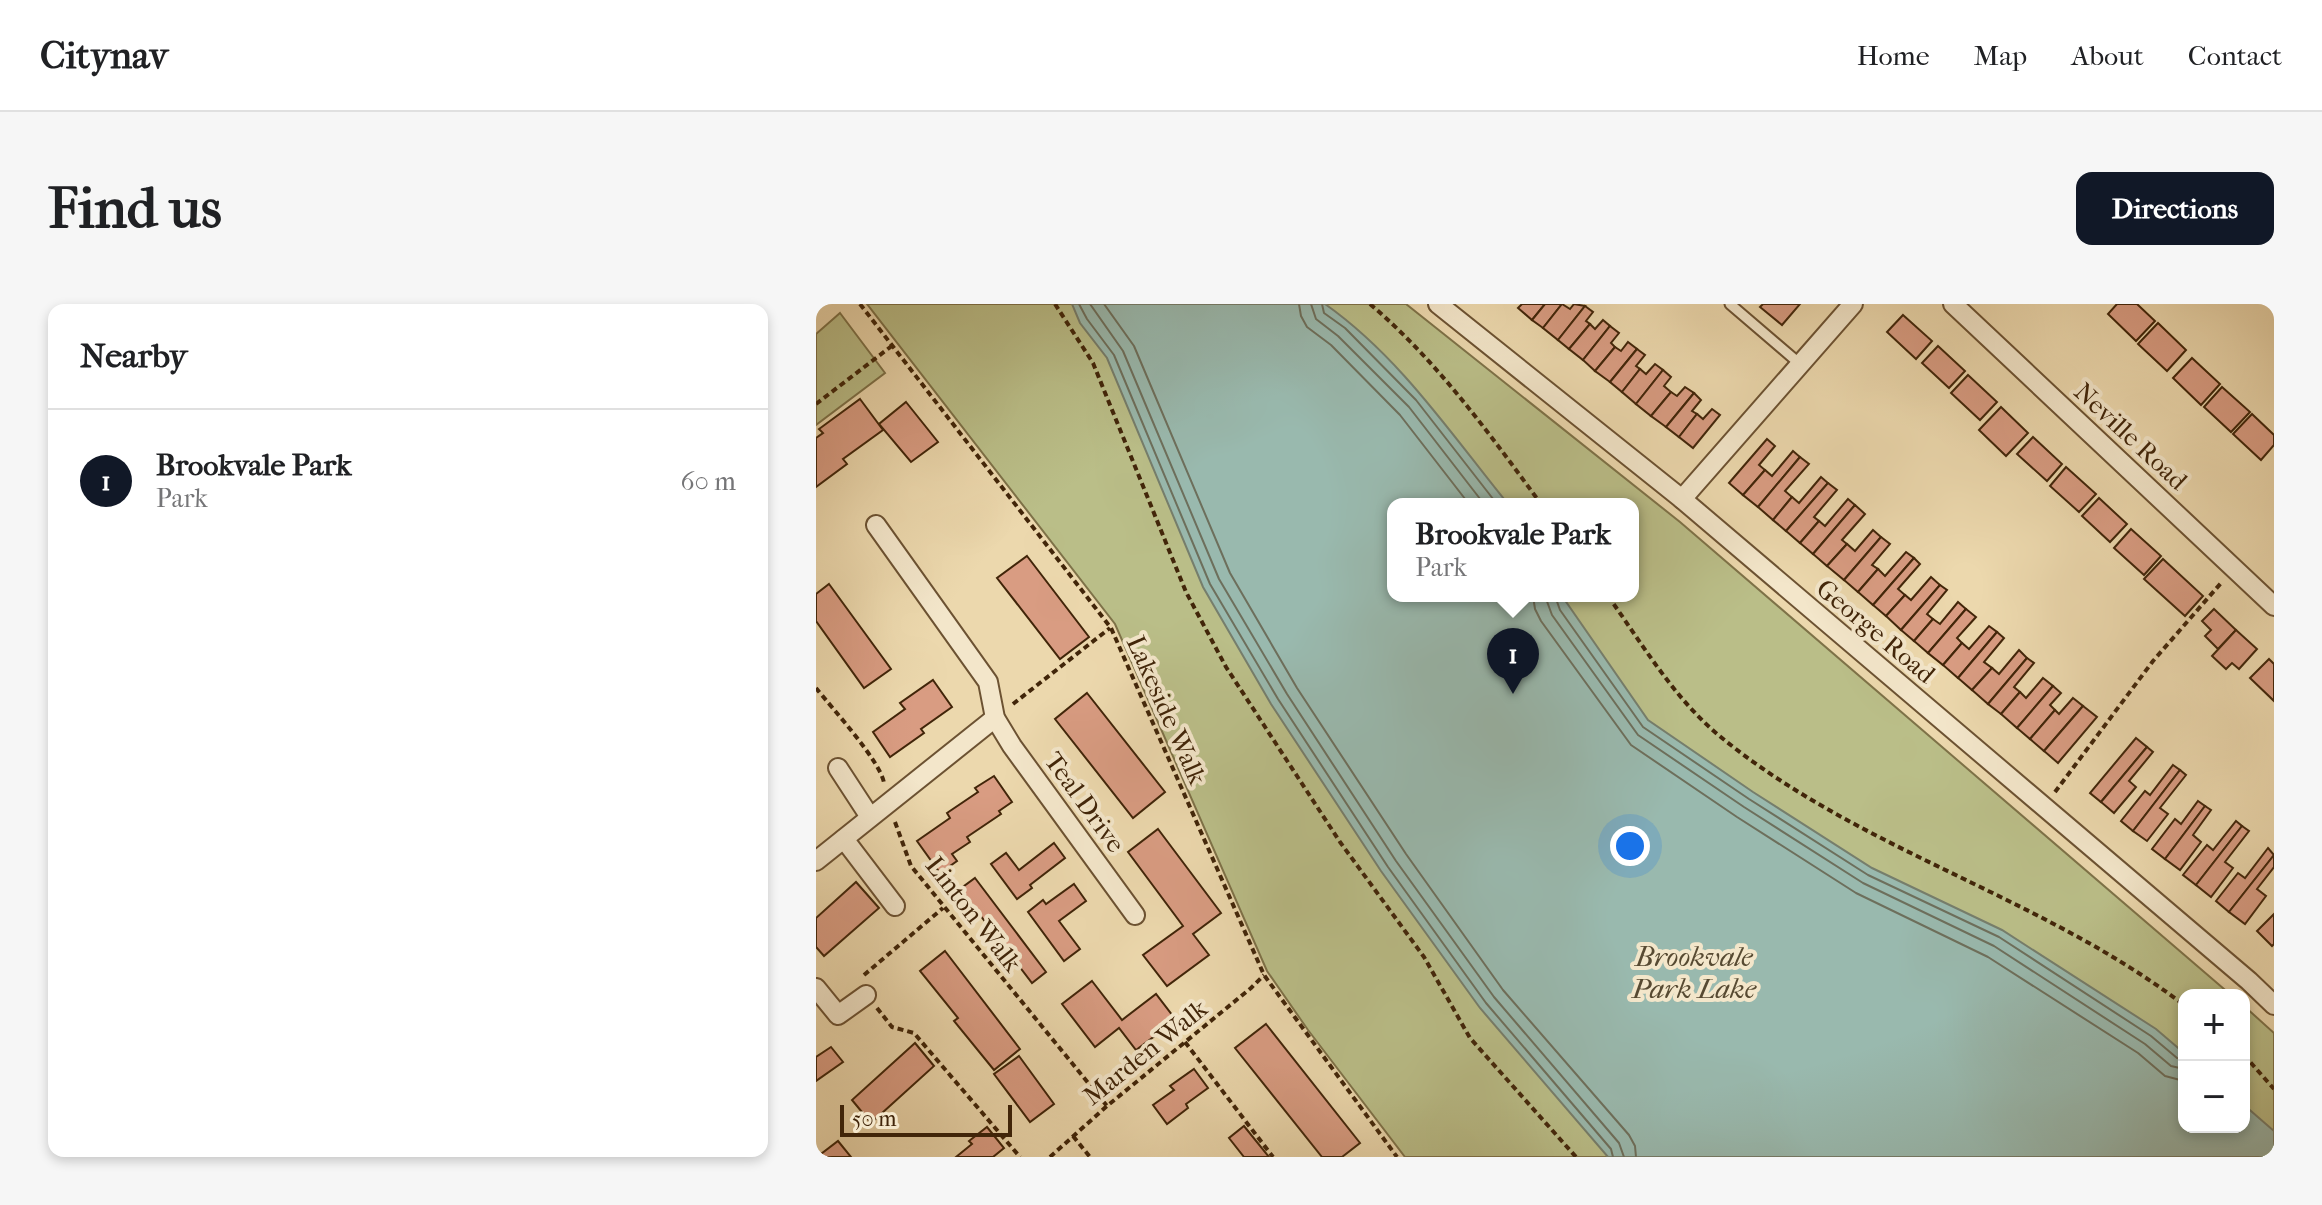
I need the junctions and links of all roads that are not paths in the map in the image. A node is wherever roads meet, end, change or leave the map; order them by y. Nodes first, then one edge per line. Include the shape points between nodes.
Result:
1 (1438, 304) edge
2 (1730, 304) edge
3 (1853, 304) edge
4 (1953, 304) edge
5 (1800, 364) junction
6 (1682, 499) junction
7 (876, 525) dead end
8 (2274, 606) edge
9 (995, 718) junction
10 (838, 768) dead end
11 (870, 817) junction
12 (844, 839) junction
13 (816, 861) edge
14 (895, 906) dead end
15 (1135, 915) dead end
16 (816, 988) edge
17 (866, 995) road end
18 (2274, 1005) edge

1 - 6 street, George Road
2 - 5 lane
3 - 5 street
4 - 8 street, Neville Road
5 - 6 street
6 - 18 street, George Road
7 - 9 street, Teal Drive via 988,682
9 - 11 street
9 - 15 street, Teal Drive
10 - 11 street
11 - 12 street
12 - 13 street
12 - 14 street
16 - 17 street via 838,1015

